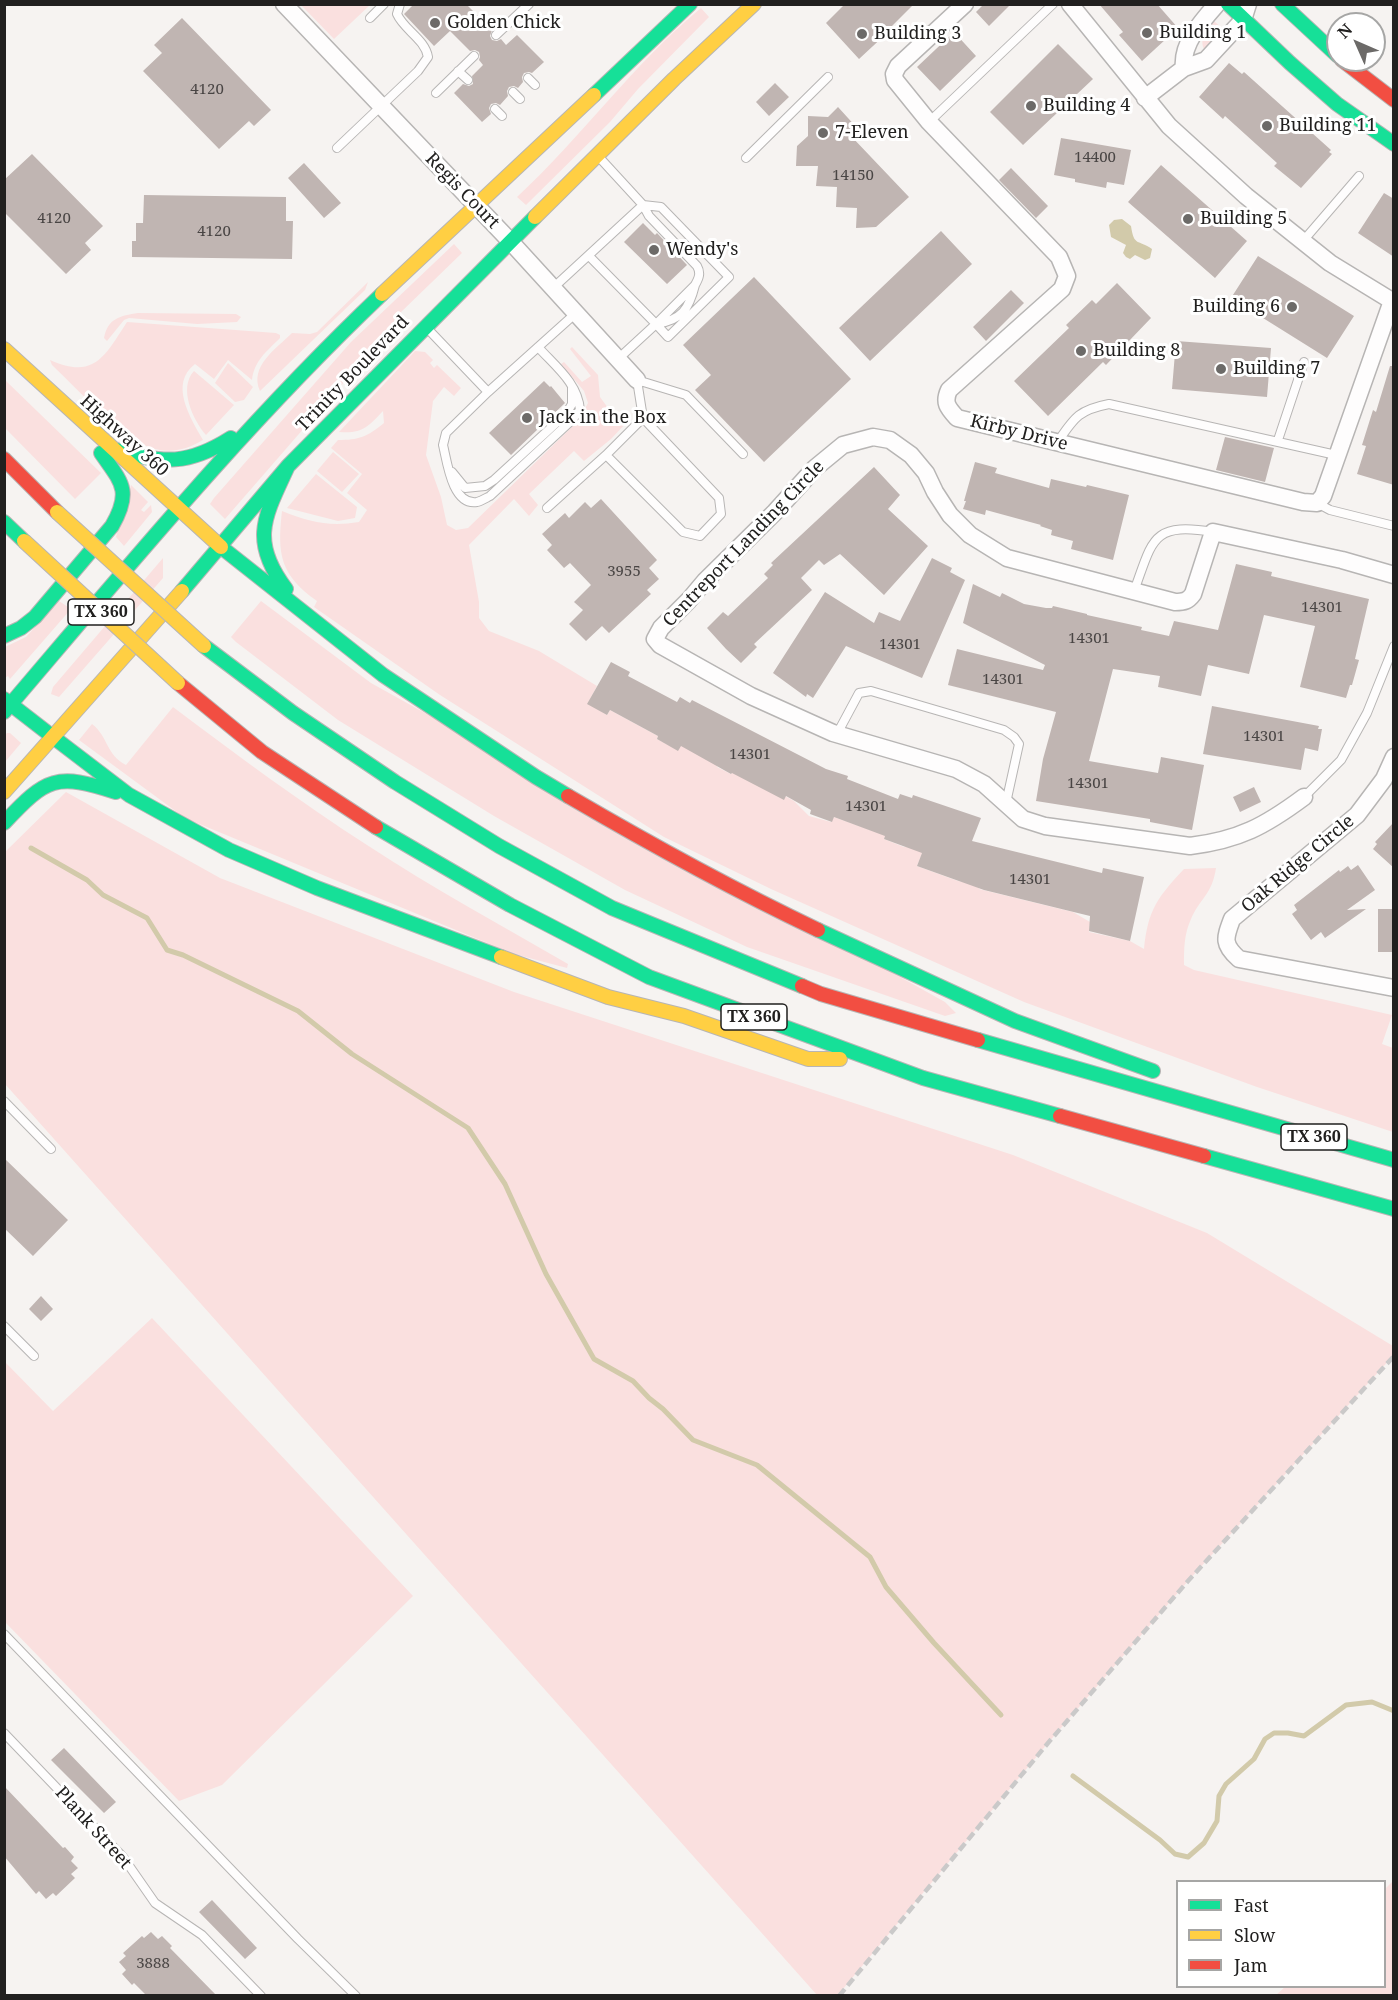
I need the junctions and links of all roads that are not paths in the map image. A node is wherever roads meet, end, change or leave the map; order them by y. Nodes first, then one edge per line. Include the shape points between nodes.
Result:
1 (284, 4) edge
2 (384, 4) edge
3 (400, 4) edge
4 (518, 4) edge
5 (529, 4) edge
6 (690, 4) edge
7 (965, 4) edge
8 (1053, 4) edge
9 (1070, 4) edge
10 (1217, 4) edge
11 (1228, 4) edge
12 (1282, 4) edge
13 (753, 5) edge
14 (1246, 12) edge
15 (519, 14) junction
16 (370, 18) dead end
17 (496, 35) dead end
18 (1326, 45) edge
19 (474, 56) dead end
20 (1184, 68) junction
21 (458, 70) junction
22 (1358, 72) edge
23 (828, 77) dead end
24 (528, 78) dead end
25 (468, 80) dead end
26 (535, 85) dead end
27 (513, 92) dead end
28 (436, 93) dead end
29 (1145, 98) junction
30 (520, 99) dead end
31 (1394, 100) edge
32 (381, 106) junction
33 (495, 109) dead end
34 (502, 116) dead end
35 (928, 122) junction
36 (1394, 144) edge
37 (337, 148) dead end
38 (597, 155) junction
39 (746, 158) dead end
40 (1359, 176) dead end
41 (475, 205) junction
42 (643, 205) junction
43 (510, 241) junction
44 (1303, 241) junction
45 (589, 256) junction
46 (553, 288) junction
47 (1393, 302) edge
48 (576, 313) junction
49 (656, 324) junction
50 (425, 326) junction
51 (538, 347) junction
52 (4, 349) edge
53 (618, 359) junction
54 (1304, 362) dead end
55 (637, 380) junction
56 (572, 384) junction
57 (488, 392) junction
58 (262, 417) junction
59 (643, 418) junction
60 (84, 424) junction
61 (1278, 440) junction
62 (1058, 443) junction
63 (112, 449) junction
64 (742, 454) dead end
65 (606, 455) junction
66 (1336, 455) junction
67 (4, 459) edge
68 (288, 466) junction
69 (448, 467) junction
70 (1317, 503) junction
71 (548, 508) dead end
72 (177, 509) junction
73 (4, 522) edge
74 (1394, 526) edge
75 (1213, 532) junction
76 (221, 547) junction
77 (1394, 575) edge
78 (1134, 591) junction
79 (318, 624) junction
80 (4, 636) edge
81 (1394, 646) edge
82 (7, 705) edge
83 (837, 734) junction
84 (53, 737) junction
85 (1394, 757) edge
86 (4, 792) edge
87 (129, 795) junction
88 (1304, 797) joint
89 (1006, 804) junction
90 (4, 823) edge
91 (1394, 988) edge
92 (865, 1058) junction
93 (1161, 1074) dead end
94 (1192, 1088) dead end
95 (4, 1101) edge
96 (1235, 1114) junction
97 (51, 1149) dead end
98 (1394, 1160) edge
99 (1394, 1209) edge
100 (4, 1326) edge
101 (34, 1356) dead end
102 (4, 1634) edge
103 (4, 1733) edge
104 (261, 1995) edge
105 (356, 1995) edge

1 - 32 street, Regis Court
2 - 16 lane
3 - 32 lane via 396,14 428,57 418,72
4 - 15 lane
5 - 15 lane
6 - 41 main road, Trinity Boulevard
7 - 35 street, Kirby Drive via 894,74 897,85
8 - 35 lane
9 - 29 street
10 - 20 street via 1187,47
11 - 14 main road
12 - 18 main road
13 - 38 main road, Trinity Boulevard
14 - 20 street via 1206,60
14 - 36 main road via 1336,104
15 - 17 lane
19 - 21 lane
20 - 29 street
21 - 25 lane
21 - 28 lane
22 - 31 main road
23 - 39 lane
24 - 26 lane
27 - 30 lane
29 - 44 street via 1177,134
32 - 37 lane
32 - 41 street, Regis Court
33 - 34 lane
35 - 62 street, Kirby Drive via 1059,257 1067,276 1062,289 949,390 946,406 957,418
38 - 42 lane
38 - 43 main road, Trinity Boulevard
40 - 44 lane
41 - 43 street, Regis Court
41 - 58 main road, Trinity Boulevard via 329,344
42 - 45 lane
42 - 49 lane via 697,266 699,278
42 - 49 lane via 661,207 729,277 668,337
43 - 46 street, Regis Court
43 - 50 main road, Trinity Boulevard
44 - 47 street
45 - 46 lane
45 - 49 lane
46 - 48 street, Regis Court
47 - 66 street
48 - 51 lane
48 - 53 street, Regis Court
49 - 53 lane
50 - 57 lane
50 - 68 main road, Trinity Boulevard
51 - 56 lane
51 - 57 lane
52 - 60 main road, Highway 360
53 - 55 street, Regis Court
54 - 61 lane
55 - 59 lane
55 - 64 lane via 686,395
56 - 69 lane via 572,404 566,414 494,480 485,486 465,488
56 - 69 lane via 580,410 490,496 476,502 460,496
57 - 69 lane via 446,433 443,445
58 - 63 main road via 196,459 161,461
58 - 72 main road, Trinity Boulevard
59 - 65 lane
59 - 65 lane via 719,498 721,514 700,536 683,532
60 - 63 main road, Highway 360
60 - 80 main road via 119,476 123,487 120,514 35,617
61 - 62 lane via 1109,404 1074,418
61 - 66 lane
62 - 70 street, Kirby Drive
63 - 72 main road, Highway 360
65 - 71 lane
66 - 70 street via 1323,496
67 - 96 main road, TX 360, bridge via 204,646 293,713 394,782 612,908 821,994
68 - 76 main road, Trinity Boulevard
68 - 79 main road via 265,517 263,551 279,581
70 - 74 lane
72 - 76 main road, Highway 360
72 - 82 main road, Trinity Boulevard
73 - 92 main road, TX 360, bridge via 178,683 262,752 425,857 510,906 649,977
75 - 77 street
75 - 78 lane via 1179,529 1157,537
75 - 78 street, Centreport Landing Circle via 1190,599 1175,602
76 - 79 main road, Highway 360
76 - 84 main road, Trinity Boulevard
78 - 83 street, Centreport Landing Circle via 1007,558 970,535 950,515 926,473 894,443 873,437 843,446 815,468 705,580 655,639 751,696
79 - 93 main road via 383,675 536,777 727,886 1015,1021
81 - 88 lane via 1367,713 1341,760
82 - 84 main road
83 - 89 street, Centreport Landing Circle via 956,769 984,784
83 - 89 lane via 859,693 871,691 1004,730 1019,744
84 - 86 main road, Trinity Boulevard
84 - 87 main road
85 - 91 street, Oak Ridge Circle via 1384,779 1357,815 1232,919 1225,937 1228,950 1239,959
87 - 90 main road via 67,780 42,787
87 - 92 main road via 229,850 316,888 608,997 684,1016 808,1059
88 - 89 street, Centreport Landing Circle via 1273,820 1239,836 1190,846 1046,826 1023,819
92 - 99 main road, TX 360 via 934,1081
94 - 96 main road
95 - 97 lane
96 - 98 main road, TX 360
100 - 101 lane
102 - 105 lane
103 - 104 lane, Plank Street via 123,1857 155,1903 202,1935

